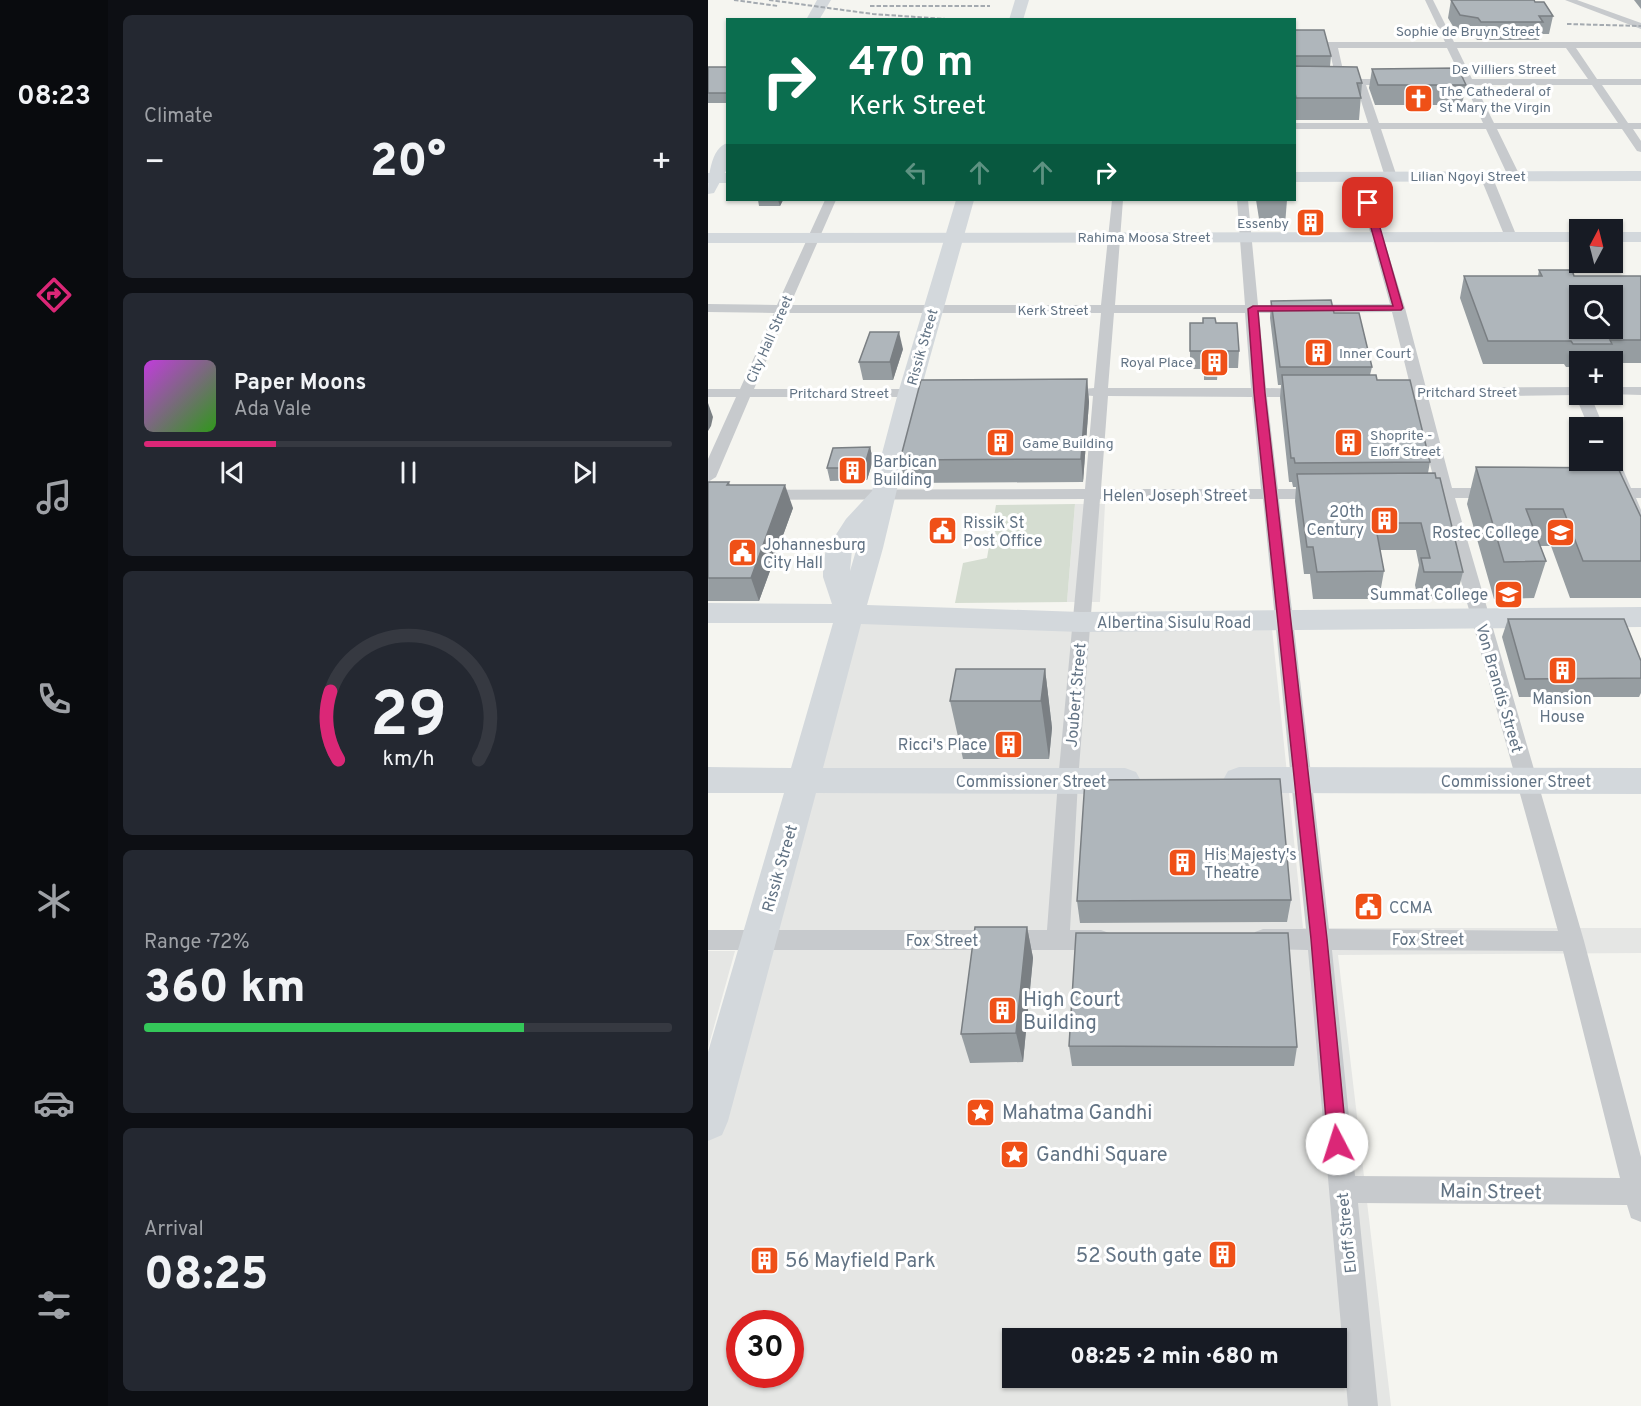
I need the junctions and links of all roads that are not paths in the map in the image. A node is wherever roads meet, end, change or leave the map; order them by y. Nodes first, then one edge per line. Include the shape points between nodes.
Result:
1 (824, 0) edge
2 (1022, 0) edge
3 (1569, 0) edge
4 (1430, 2) edge
5 (813, 18) edge
6 (1017, 18) edge
7 (1641, 26) edge
8 (1449, 41) junction
9 (1296, 45) edge
10 (1333, 45) junction
11 (1569, 45) junction
12 (1641, 45) edge
13 (1296, 82) edge
14 (1341, 82) junction
15 (1360, 82) junction
16 (1404, 82) edge
17 (1425, 82) edge
18 (1469, 82) junction
19 (1594, 82) junction
20 (1641, 82) edge
21 (1296, 126) edge
22 (1374, 126) junction
23 (1489, 126) junction
24 (1624, 126) junction
25 (1641, 126) edge
26 (1641, 149) edge
27 (726, 153) edge
28 (1486, 176) junction
29 (1514, 176) junction
30 (1641, 176) edge
31 (1296, 177) edge
32 (1391, 177) junction
33 (714, 181) edge
34 (830, 201) edge
35 (965, 201) edge
36 (1117, 201) edge
37 (1242, 201) edge
38 (1368, 203) dead end
39 (1114, 237) junction
40 (1246, 237) junction
41 (1379, 237) junction
42 (1511, 237) junction
43 (1569, 237) edge
44 (1623, 237) edge
45 (1641, 237) edge
46 (708, 238) edge
47 (814, 238) junction
48 (955, 238) junction
49 (708, 308) edge
50 (783, 308) junction
51 (1398, 308) junction
52 (1107, 309) junction
53 (1253, 309) junction
54 (933, 310) junction
55 (1623, 391) edge
56 (1641, 391) edge
57 (1078, 392) edge
58 (1100, 392) junction
59 (1420, 392) junction
60 (708, 393) edge
61 (746, 393) junction
62 (909, 393) junction
63 (942, 393) edge
64 (1259, 393) junction
65 (1328, 393) edge
66 (1397, 393) edge
67 (1569, 393) edge
68 (1618, 471) edge
69 (708, 477) edge
70 (1422, 493) edge
71 (1445, 493) junction
72 (1512, 493) edge
73 (1592, 493) edge
74 (1633, 493) edge
75 (1341, 494) edge
76 (708, 495) edge
77 (882, 495) junction
78 (1092, 495) junction
79 (1271, 495) junction
80 (1641, 529) edge
81 (708, 613) edge
82 (850, 614) junction
83 (1641, 617) edge
84 (1480, 619) junction
85 (1081, 622) junction
86 (1285, 622) junction
87 (708, 780) edge
88 (804, 780) junction
89 (1208, 780) edge
90 (1301, 780) junction
91 (1068, 781) junction
92 (1149, 781) edge
93 (1527, 781) junction
94 (1641, 781) edge
95 (1236, 939) edge
96 (1319, 939) junction
97 (708, 940) edge
98 (758, 940) junction
99 (1058, 940) junction
100 (1118, 940) edge
101 (1572, 941) junction
102 (708, 1121) edge
103 (1342, 1189) junction
104 (1640, 1198) edge
105 (1363, 1406) edge

1 - 5 main road
2 - 6 main road
3 - 7 street
4 - 8 street
8 - 10 street, Sophie de Bruyn Street
8 - 11 street, Sophie de Bruyn Street
8 - 18 street
9 - 10 street, Sophie de Bruyn Street
10 - 14 street
11 - 12 street, Sophie de Bruyn Street
11 - 19 street
13 - 14 street
14 - 15 street
15 - 16 street
15 - 22 street
17 - 18 street, De Villiers Street
18 - 19 street, De Villiers Street
18 - 23 street
19 - 20 street, De Villiers Street
19 - 24 street
21 - 22 street
22 - 23 street
22 - 32 street
23 - 24 street
23 - 29 street
24 - 25 street
24 - 26 street
27 - 33 main road
28 - 29 street, Lilian Ngoyi Street
28 - 32 street, Lilian Ngoyi Street
28 - 42 street
29 - 30 street, Lilian Ngoyi Street
31 - 32 street, Lilian Ngoyi Street
34 - 47 street, City Hall Street
35 - 48 main road, Rissik Street
36 - 39 street, Joubert Street
37 - 40 street, Eloff Street
38 - 41 street, Von Brandis Street
39 - 40 street, Rahima Moosa Street
39 - 48 street, Rahima Moosa Street
39 - 52 street, Joubert Street
40 - 41 street, Rahima Moosa Street
40 - 53 street, Eloff Street
41 - 42 street, Rahima Moosa Street
41 - 51 street, Von Brandis Street
42 - 43 street, Rahima Moosa Street
44 - 45 street
46 - 47 street, Rahima Moosa Street
47 - 48 street, Rahima Moosa Street
47 - 50 street, City Hall Street
48 - 54 main road, Rissik Street
49 - 50 street, Kerk Street
50 - 54 street, Kerk Street
50 - 61 street, City Hall Street
51 - 53 street, Kerk Street
51 - 59 street, Von Brandis Street
52 - 53 street, Kerk Street
52 - 54 street, Kerk Street
52 - 58 street, Joubert Street
53 - 64 street, Eloff Street
54 - 62 main road, Rissik Street
55 - 56 street
57 - 58 street
58 - 64 street
58 - 78 street, Joubert Street
59 - 66 street, Pritchard Street
59 - 67 street, Pritchard Street
59 - 71 street, Von Brandis Street
60 - 61 street, Pritchard Street
61 - 62 street, Pritchard Street
61 - 69 street, City Hall Street
62 - 63 street, Pritchard Street
62 - 77 main road, Rissik Street
64 - 65 street
64 - 79 street, Eloff Street
68 - 74 street
70 - 71 street
71 - 72 street
71 - 84 street, Von Brandis Street
73 - 74 street
74 - 80 street
75 - 79 street, Helen Joseph Street
76 - 77 street, Helen Joseph Street
77 - 78 street, Helen Joseph Street
77 - 82 main road, Rissik Street
78 - 79 street, Helen Joseph Street
78 - 85 street, Joubert Street
79 - 86 street, Eloff Street
81 - 82 main road, Albertina Sisulu Road
82 - 85 main road, Albertina Sisulu Road
82 - 88 main road, Rissik Street
83 - 84 main road, Albertina Sisulu Road
84 - 86 main road, Albertina Sisulu Road
84 - 93 street, Von Brandis Street
85 - 86 main road, Albertina Sisulu Road
85 - 91 street, Joubert Street
86 - 90 street, Eloff Street
87 - 88 main road, Commissioner Street
88 - 91 main road, Commissioner Street
88 - 98 main road, Rissik Street
89 - 90 main road, Commissioner Street
90 - 93 main road, Commissioner Street
90 - 96 street, Eloff Street
91 - 92 main road, Commissioner Street
91 - 99 street, Joubert Street
93 - 94 main road, Commissioner Street
93 - 101 street, Von Brandis Street
95 - 96 street, Fox Street
96 - 101 street, Fox Street
96 - 103 street, Eloff Street
97 - 98 street, Fox Street
98 - 99 street, Fox Street
98 - 102 main road, Rissik Street
99 - 100 street, Fox Street
101 - 104 street, Von Brandis Street
103 - 104 street, Main Street
103 - 105 street, Eloff Street

